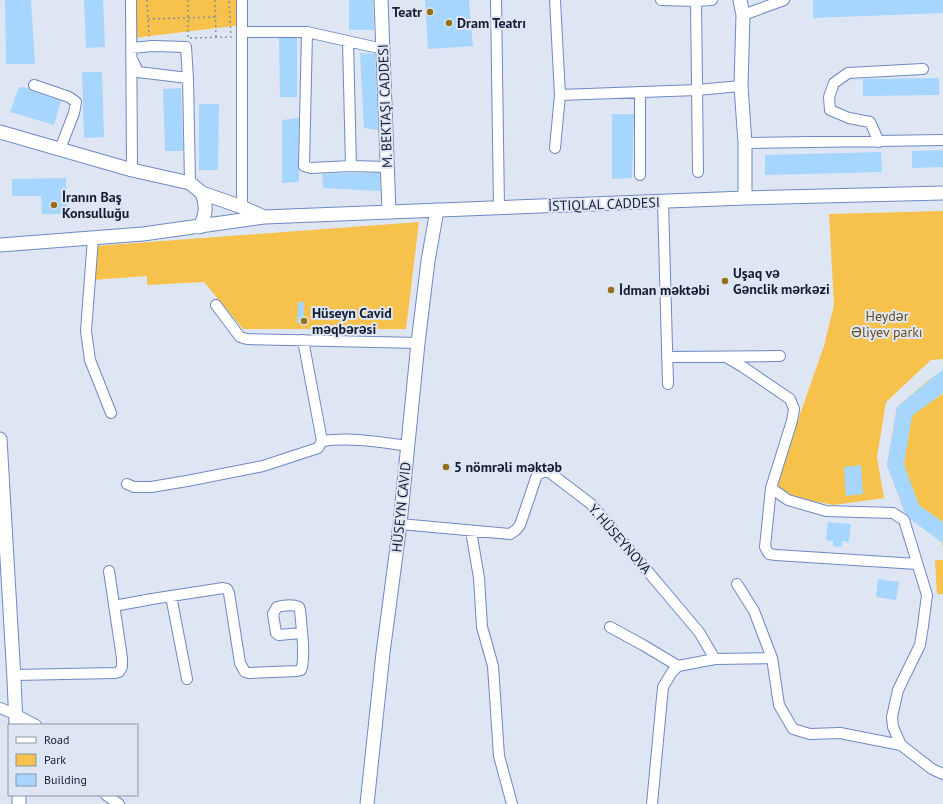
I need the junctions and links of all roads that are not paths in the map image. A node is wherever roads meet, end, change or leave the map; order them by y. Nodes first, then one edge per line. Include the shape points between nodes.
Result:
1 (131, 0) edge
2 (242, 0) edge
3 (381, 0) edge
4 (496, 0) edge
5 (555, 0) edge
6 (661, 0) edge
7 (712, 0) edge
8 (740, 0) edge
9 (784, 0) edge
10 (696, 1) edge
11 (743, 15) junction
12 (242, 32) junction
13 (307, 32) junction
14 (348, 42) junction
15 (132, 48) junction
16 (383, 49) junction
17 (132, 59) junction
18 (923, 69) dead end
19 (188, 78) junction
20 (34, 85) dead end
21 (741, 86) junction
22 (697, 90) junction
23 (640, 92) junction
24 (560, 95) junction
25 (0, 132) edge
26 (943, 140) edge
27 (879, 142) junction
28 (745, 143) junction
29 (555, 148) dead end
30 (60, 149) junction
31 (352, 166) junction
32 (387, 167) junction
33 (132, 170) junction
34 (698, 172) dead end
35 (640, 175) dead end
36 (190, 183) junction
37 (202, 193) junction
38 (943, 193) edge
39 (744, 198) junction
40 (663, 202) junction
41 (242, 207) junction
42 (499, 208) junction
43 (437, 210) junction
44 (389, 212) junction
45 (264, 217) junction
46 (200, 226) junction
47 (93, 238) junction
48 (0, 245) edge
49 (216, 304) dead end
50 (303, 340) junction
51 (418, 343) junction
52 (780, 356) dead end
53 (667, 357) junction
54 (726, 357) junction
55 (668, 384) dead end
56 (111, 412) dead end
57 (0, 439) edge
58 (322, 441) junction
59 (408, 446) junction
60 (127, 484) dead end
61 (771, 488) junction
62 (400, 524) junction
63 (471, 531) junction
64 (917, 564) junction
65 (109, 571) dead end
66 (737, 584) dead end
67 (171, 596) junction
68 (114, 606) junction
69 (610, 627) dead end
70 (301, 633) dead end
71 (772, 658) junction
72 (715, 659) junction
73 (678, 666) junction
74 (14, 675) junction
75 (187, 679) dead end
76 (0, 708) edge
77 (15, 719) edge
78 (32, 724) edge
79 (901, 745) junction
80 (943, 774) edge
81 (107, 796) edge
82 (119, 804) edge
83 (368, 804) edge
84 (512, 804) edge
85 (652, 804) edge

1 - 15 street
2 - 12 street
3 - 16 main road, M. BEKTAŞI CADDESI
4 - 42 street
5 - 24 street
6 - 10 street
7 - 10 street
8 - 11 main road
9 - 11 street
10 - 22 street
11 - 21 main road
12 - 13 street
12 - 41 street
13 - 14 street
13 - 31 street via 304,166
14 - 16 street
14 - 31 street
15 - 17 street
15 - 19 street via 186,47
16 - 32 main road, M. BEKTAŞI CADDESI
17 - 19 street via 138,72
17 - 33 street
18 - 27 street via 848,73 834,82 829,97 830,110 849,118 870,122
19 - 36 street
20 - 30 street via 76,102
21 - 22 street
21 - 28 main road
22 - 23 street
22 - 34 street
23 - 24 street
23 - 35 street
24 - 29 street
25 - 30 main road
26 - 27 street
27 - 28 street
28 - 39 main road
30 - 33 main road
31 - 32 street
32 - 44 main road, M. BEKTAŞI CADDESI
33 - 36 main road
36 - 37 main road
37 - 41 main road
37 - 46 main road via 206,211
38 - 39 main road, İSTIQLAL CADDESI
39 - 40 main road, İSTIQLAL CADDESI
40 - 42 main road, İSTIQLAL CADDESI
40 - 53 street
41 - 45 main road
42 - 43 main road, İSTIQLAL CADDESI
43 - 44 main road, İSTIQLAL CADDESI
43 - 51 main road, HÜSEYN CAVID
44 - 45 main road, İSTIQLAL CADDESI
45 - 46 main road, İSTIQLAL CADDESI
46 - 47 main road, İSTIQLAL CADDESI
47 - 48 main road, İSTIQLAL CADDESI
47 - 56 street via 86,331 90,360
49 - 50 street via 240,337
50 - 51 street
50 - 58 street
51 - 59 main road, HÜSEYN CAVID
52 - 54 street
53 - 54 street
53 - 55 street
54 - 61 street via 790,399 794,409
57 - 74 main road
58 - 59 street via 358,439
58 - 60 street via 318,448 263,466 151,486 134,487
59 - 62 main road, HÜSEYN CAVID
61 - 64 street via 788,500 826,511 894,513 904,520
61 - 64 street via 766,547 769,554
62 - 63 street, Y. HÜSEYNOVA
62 - 83 main road, HÜSEYN CAVID via 383,653
63 - 72 street, Y. HÜSEYNOVA via 510,534 516,530 537,475 549,472 591,504 700,632
63 - 84 street via 479,578 482,627 493,666 499,756
64 - 79 street via 927,595 920,645 898,690 892,717 893,727
65 - 68 street
66 - 71 street via 754,612
67 - 68 street
67 - 70 street via 227,589 240,664 245,672 301,670
67 - 75 street
68 - 74 street via 122,658 119,672
69 - 73 street
71 - 72 street
71 - 79 street via 779,705 793,729 810,734 840,733
72 - 73 street
73 - 85 street via 663,687
74 - 77 main road
76 - 77 street
77 - 78 street
79 - 80 street via 932,769
81 - 82 street

